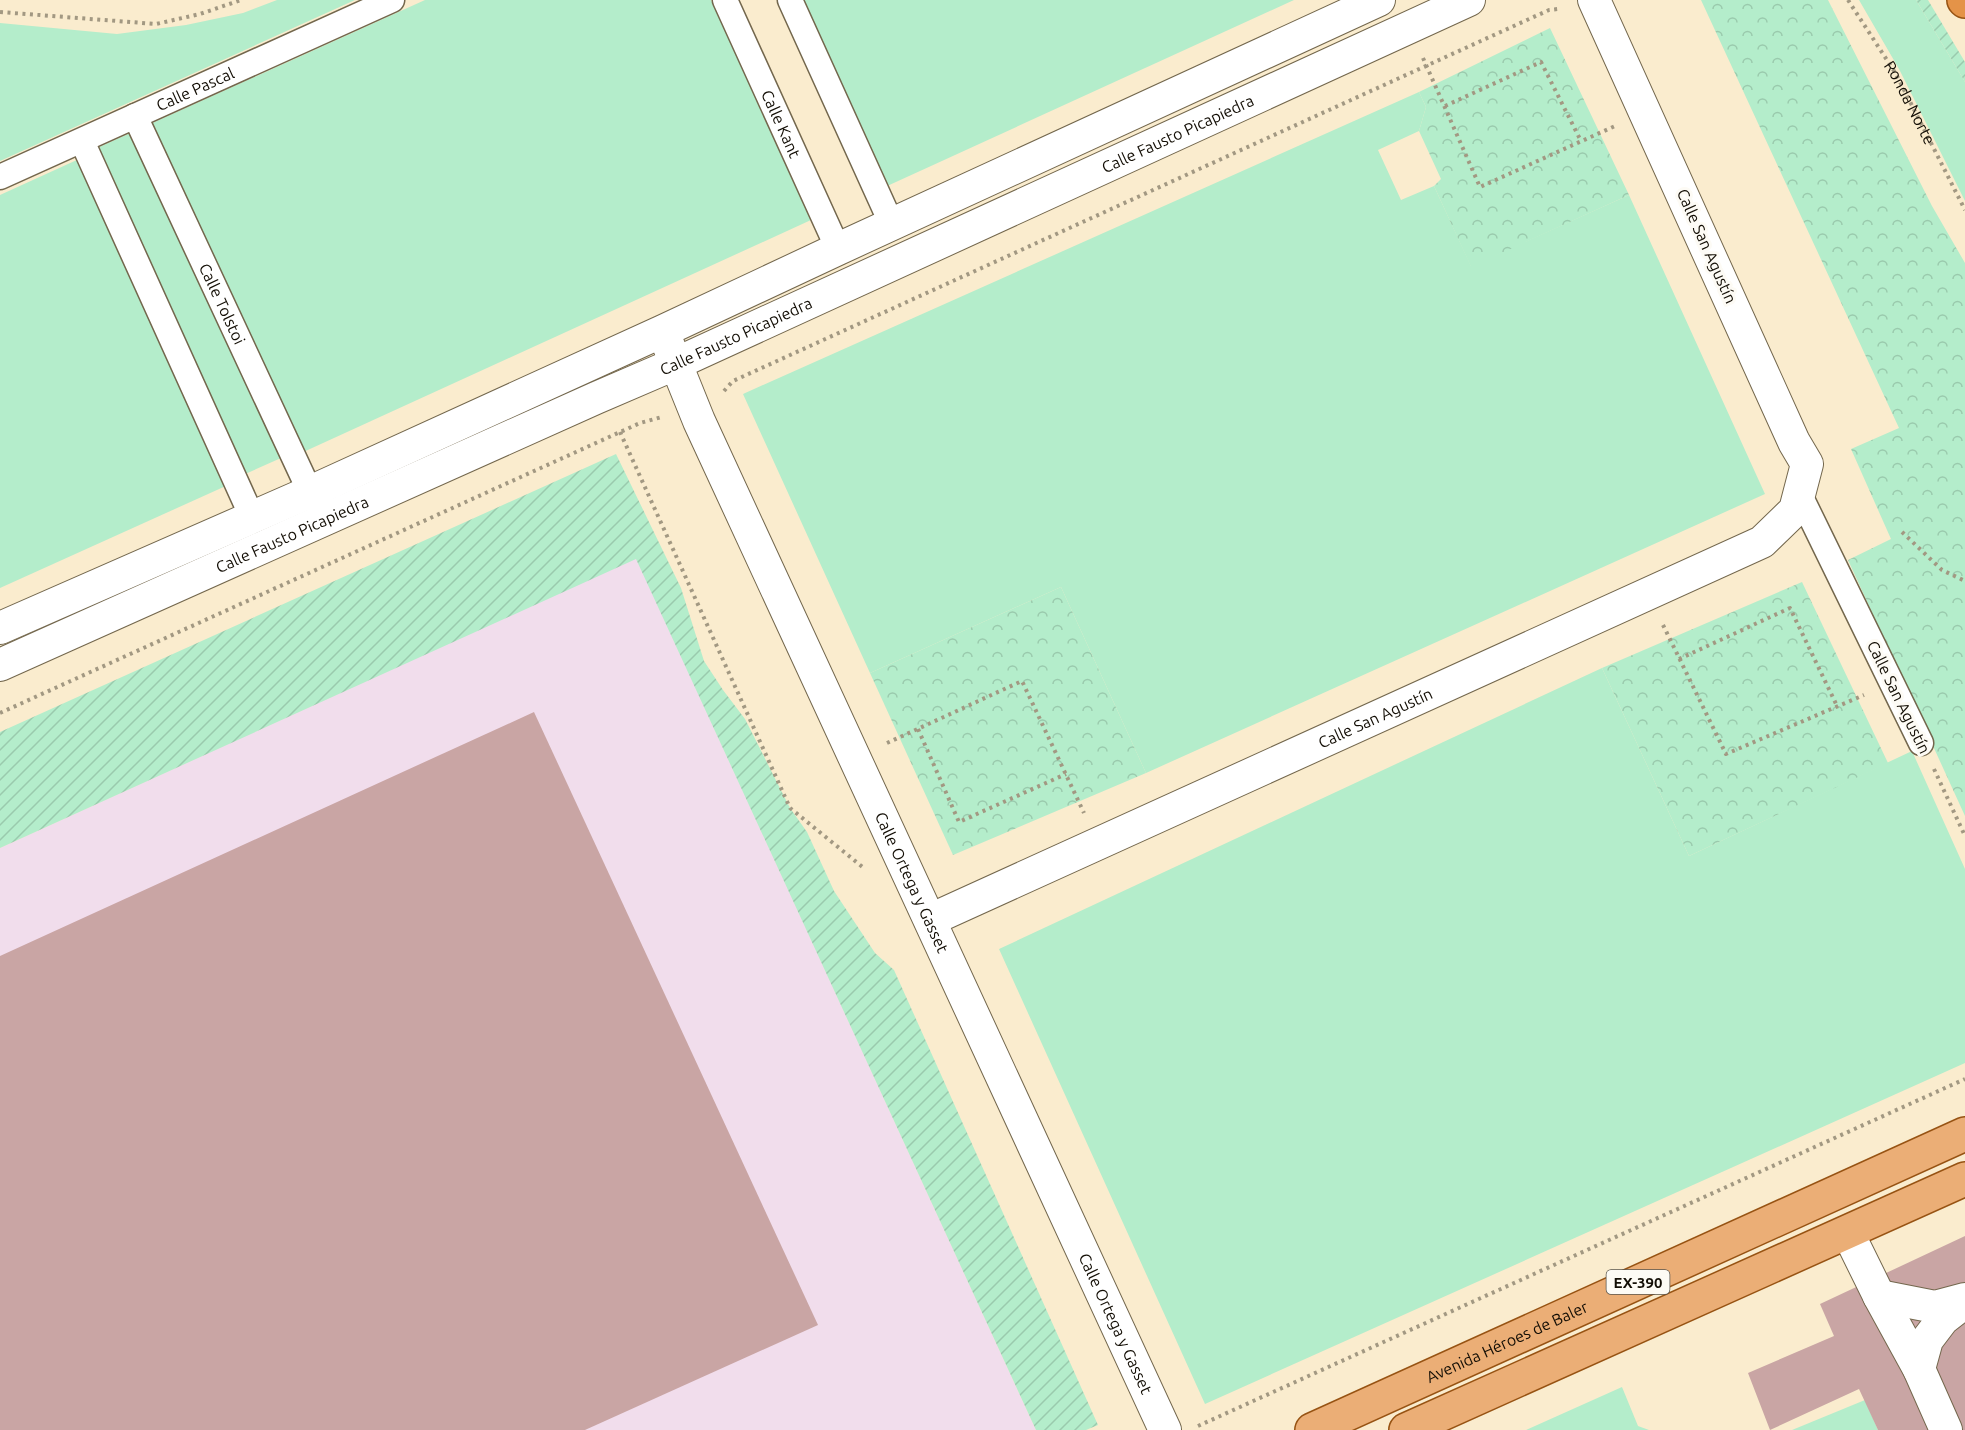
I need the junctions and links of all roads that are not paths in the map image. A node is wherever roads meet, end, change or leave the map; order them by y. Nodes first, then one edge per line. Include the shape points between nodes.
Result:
1 (392, 0) edge
2 (725, 0) edge
3 (790, 0) edge
4 (1379, 0) edge
5 (1469, 0) edge
6 (1598, 8) edge
7 (135, 116) junction
8 (82, 141) junction
9 (0, 177) edge
10 (892, 225) junction
11 (838, 249) junction
12 (663, 332) junction
13 (675, 364) junction
14 (310, 492) junction
15 (1799, 493) junction
16 (252, 517) junction
17 (0, 628) edge
18 (0, 665) edge
19 (1921, 743) road end
20 (930, 920) junction
21 (1965, 1134) edge
22 (1965, 1179) edge
23 (1848, 1233) junction
24 (1879, 1296) junction
25 (1965, 1300) edge
26 (1919, 1369) junction
27 (1179, 1429) edge
28 (1312, 1430) edge
29 (1406, 1430) edge
30 (1946, 1430) edge

1 - 7 street, Calle Pascal
2 - 11 street, Calle Kant
3 - 10 street
4 - 10 street, Calle Fausto Picapiedra
5 - 13 street, Calle Fausto Picapiedra
6 - 15 street, Calle San Agustín via 1807,464
7 - 8 street, Calle Pascal
7 - 14 street, Calle Tolstoi
8 - 9 street, Calle Pascal
8 - 16 street
10 - 11 street, Calle Fausto Picapiedra
11 - 12 street, Calle Fausto Picapiedra
12 - 13 street, Calle Ortega y Gasset
12 - 14 street, Calle Fausto Picapiedra
13 - 18 street, Calle Fausto Picapiedra
13 - 20 street, Calle Ortega y Gasset
14 - 16 street, Calle Fausto Picapiedra
15 - 19 street, Calle San Agustín
15 - 20 street, Calle San Agustín via 1795,510 1762,542
16 - 17 street, Calle Fausto Picapiedra
20 - 27 street, Calle Ortega y Gasset
21 - 28 main road, Avenida Héroes de Baler / EX-390
22 - 23 main road, EX-390
23 - 24 street
23 - 29 main road, EX-390
24 - 25 street via 1935,1307
24 - 26 street
25 - 26 street via 1943,1319 1928,1340
26 - 30 street

